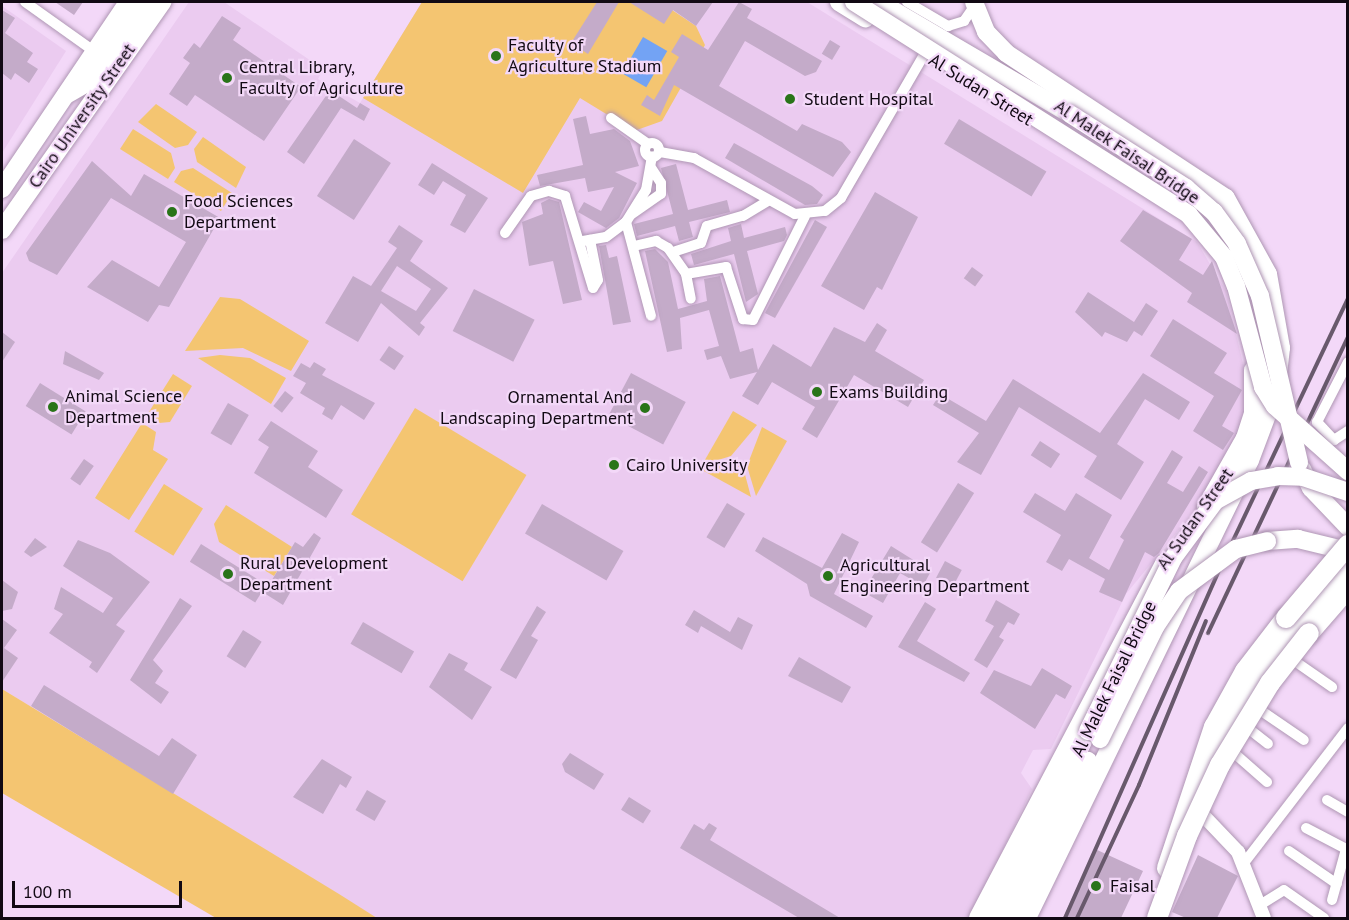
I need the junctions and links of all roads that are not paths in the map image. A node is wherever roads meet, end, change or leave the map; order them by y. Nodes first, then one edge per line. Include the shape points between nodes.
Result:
1 (25, 2) edge
2 (128, 2) edge
3 (143, 2) edge
4 (162, 2) edge
5 (839, 2) edge
6 (854, 2) edge
7 (879, 2) edge
8 (907, 2) edge
9 (975, 3) edge
10 (94, 52) junction
11 (924, 55) junction
12 (66, 95) junction
13 (610, 118) dead end
14 (654, 159) junction
15 (2, 189) edge
16 (768, 201) junction
17 (805, 216) junction
18 (629, 218) junction
19 (1243, 222) junction
20 (2, 230) edge
21 (505, 233) dead end
22 (585, 240) junction
23 (634, 246) junction
24 (1212, 250) junction
25 (673, 252) junction
26 (686, 274) junction
27 (592, 277) dead end
28 (691, 299) dead end
29 (651, 316) dead end
30 (1347, 362) edge
31 (1347, 430) edge
32 (1347, 471) edge
33 (1347, 492) edge
34 (1347, 527) edge
35 (1347, 545) edge
36 (1347, 552) edge
37 (1347, 567) edge
38 (1347, 588) edge
39 (1142, 598) junction
40 (1347, 600) edge
41 (1174, 610) junction
42 (1296, 662) junction
43 (1332, 687) dead end
44 (1260, 710) junction
45 (1347, 728) edge
46 (1249, 729) junction
47 (1304, 740) dead end
48 (1268, 744) dead end
49 (1234, 753) junction
50 (1267, 782) dead end
51 (1327, 800) dead end
52 (1347, 812) edge
53 (1196, 814) junction
54 (1306, 828) dead end
55 (1347, 849) edge
56 (1289, 851) dead end
57 (1244, 863) junction
58 (1337, 884) junction
59 (1332, 900) dead end
60 (1262, 912) edge
61 (978, 918) edge
62 (996, 918) edge
63 (1011, 918) edge
64 (1027, 918) edge
65 (1150, 918) edge
66 (1157, 918) edge
67 (1324, 918) edge

1 - 10 street
2 - 10 main road, Cairo University Street
3 - 12 main road via 85,84
4 - 20 main road, Cairo University Street
5 - 11 main road, Al Sudan Street
6 - 32 main road, Al Malek Faisal Bridge, bridge via 1189,214 1224,257 1236,286 1263,387 1281,412
7 - 34 main road, Al Malek Faisal Bridge, bridge via 1070,114 1186,188 1214,212 1237,244 1260,296 1299,462 1311,488
8 - 9 street via 948,26 964,21
9 - 19 main road, Al Sudan Street via 986,32 1006,53 1204,179
10 - 12 main road, Cairo University Street
11 - 17 street via 841,198 825,211
11 - 24 main road, Al Sudan Street via 1170,209
12 - 15 main road, Cairo University Street
13 - 14 street via 648,144 657,144
14 - 16 street via 694,158
14 - 18 street
16 - 17 street
16 - 25 street via 743,216 707,226 701,243
17 - 26 street via 753,320 743,319 726,267
18 - 22 street via 614,233
18 - 23 street
19 - 24 main road
19 - 41 main road, Al Sudan Street via 1276,302 1281,370 1250,460
21 - 22 street via 531,196 549,191 569,202
22 - 27 street
23 - 25 street via 656,241
23 - 29 street
24 - 39 main road, Al Sudan Street via 1233,291 1256,386 1253,413 1228,476
25 - 26 street
26 - 28 street
30 - 31 street via 1317,422 1332,439 1340,439
33 - 62 main road, Al Malek Faisal Bridge, bridge via 1303,477 1278,476 1234,488 1200,516 1167,570
35 - 65 highway, bridge via 1267,641 1228,700 1190,786
36 - 63 main road, Al Malek Faisal Bridge, bridge via 1298,539 1267,541 1236,549 1179,591 1155,627
37 - 53 main road via 1237,711 1191,804
38 - 66 highway, bridge via 1270,683 1233,744 1194,819
39 - 41 main road via 1162,594
39 - 61 main road, Al Sudan Street
40 - 42 main road
41 - 64 main road, Al Sudan Street
42 - 43 street
42 - 44 main road
44 - 46 main road
44 - 47 street
45 - 57 street
46 - 48 street
46 - 49 main road
49 - 50 street
49 - 53 main road
51 - 52 street
53 - 57 street via 1231,841
53 - 65 main road
54 - 55 street
55 - 58 street
56 - 58 street
57 - 60 street
58 - 59 street
60 - 67 street via 1284,890

